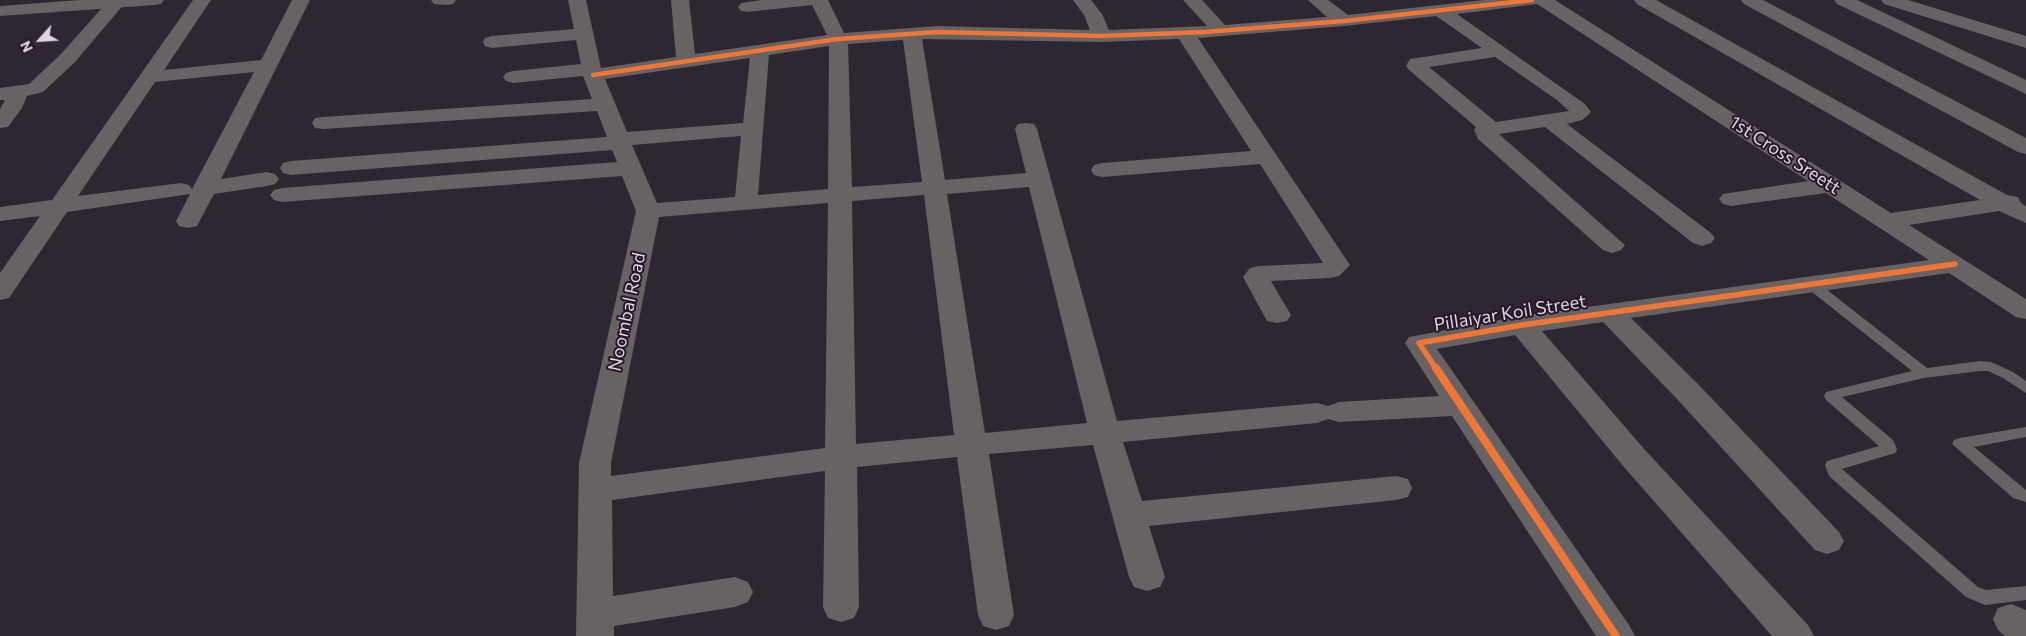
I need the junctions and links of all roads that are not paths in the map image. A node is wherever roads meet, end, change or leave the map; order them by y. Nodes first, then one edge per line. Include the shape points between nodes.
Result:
1 (155, 0) edge
2 (202, 0) edge
3 (301, 0) edge
4 (440, 0) edge
5 (447, 0) edge
6 (577, 0) edge
7 (680, 0) edge
8 (810, 0) edge
9 (820, 0) edge
10 (1082, 0) edge
11 (1192, 0) edge
12 (1317, 0) edge
13 (1412, 0) edge
14 (1524, 0) edge
15 (1544, 0) edge
16 (1643, 0) edge
17 (1750, 0) edge
18 (1843, 0) edge
19 (1890, 0) edge
20 (116, 3) junction
21 (747, 7) dead end
22 (0, 11) edge
23 (1436, 12) junction
24 (1344, 21) junction
25 (1221, 31) junction
26 (1185, 33) junction
27 (584, 34) junction
28 (912, 34) junction
29 (1102, 36) junction
30 (838, 39) junction
31 (492, 42) dead end
32 (2026, 42) edge
33 (760, 50) junction
34 (1499, 51) junction
35 (686, 62) junction
36 (267, 65) junction
37 (593, 72) junction
38 (149, 77) junction
39 (513, 77) dead end
40 (2026, 88) edge
41 (10, 93) edge
42 (604, 104) junction
43 (1548, 120) junction
44 (0, 122) edge
45 (323, 124) dead end
46 (1490, 128) junction
47 (752, 129) junction
48 (1026, 129) dead end
49 (2026, 148) edge
50 (623, 150) junction
51 (1266, 157) junction
52 (291, 168) dead end
53 (1102, 170) dead end
54 (1039, 179) junction
55 (1831, 185) junction
56 (934, 187) junction
57 (205, 188) junction
58 (181, 190) dead end
59 (840, 194) junction
60 (1731, 199) dead end
61 (746, 202) junction
62 (2015, 202) edge
63 (61, 206) junction
64 (648, 211) junction
65 (0, 214) edge
66 (2026, 216) edge
67 (188, 221) dead end
68 (1888, 221) junction
69 (1702, 238) dead end
70 (1612, 245) dead end
71 (1955, 264) junction
72 (1812, 285) junction
73 (0, 292) edge
74 (2026, 311) edge
75 (1610, 313) junction
76 (1277, 315) dead end
77 (1522, 325) junction
78 (1924, 373) junction
79 (2026, 388) edge
80 (1461, 405) junction
81 (1105, 432) junction
82 (2026, 432) edge
83 (971, 444) junction
84 (840, 457) junction
85 (1396, 488) dead end
86 (595, 490) junction
87 (2026, 496) edge
88 (1129, 515) junction
89 (1827, 541) dead end
90 (1147, 577) dead end
91 (736, 592) dead end
92 (841, 608) dead end
93 (996, 614) dead end
94 (2021, 615) edge
95 (595, 625) edge
96 (1616, 636) edge
97 (1795, 636) edge

1 - 20 street
2 - 38 street
3 - 36 street
4 - 5 street
6 - 27 street
7 - 35 street
8 - 21 street
9 - 30 street
10 - 29 street via 1093,14
11 - 25 street
12 - 24 street
13 - 23 street
14 - 23 street
15 - 55 street, 1st Cross Sreett
16 - 62 street
17 - 49 street
18 - 40 street
19 - 32 street
20 - 22 street
20 - 41 street via 68,58 36,88
23 - 24 street
23 - 34 street
24 - 25 street
25 - 26 street
26 - 29 street
26 - 51 street
27 - 31 street
27 - 37 street
28 - 29 street
28 - 30 street
28 - 56 street
30 - 33 street
30 - 59 street
33 - 35 street
33 - 47 street
34 - 43 street via 1564,96 1580,112 1575,116
34 - 46 street via 1417,63 1416,66
35 - 37 street
36 - 38 street
36 - 57 street
37 - 39 street
37 - 42 street
38 - 63 street
41 - 44 street via 12,108
42 - 45 street
42 - 50 street
43 - 46 street
43 - 69 street
46 - 70 street via 1485,130 1486,134
47 - 50 street
47 - 61 street
48 - 54 street
50 - 52 street
50 - 57 street via 275,187
50 - 64 street
51 - 53 street
51 - 76 street via 1337,265 1330,270 1259,274 1256,277
54 - 56 street
54 - 81 street
55 - 60 street
55 - 68 street, 1st Cross Sreett
56 - 59 street
56 - 83 street
57 - 67 street
58 - 63 street
59 - 61 street
59 - 84 street
61 - 64 street
62 - 66 street
62 - 68 street
63 - 65 street
63 - 73 street
64 - 86 street, Noombal Road via 595,463
68 - 71 street, 1st Cross Sreett
71 - 72 street, Pillaiyar Koil Street
71 - 74 street, 1st Cross Sreett
72 - 75 street, Pillaiyar Koil Street
72 - 78 lane
75 - 77 street, Pillaiyar Koil Street
75 - 89 street
77 - 80 street, Pillaiyar Koil Street via 1419,343
77 - 97 street via 1635,459
78 - 79 lane via 1991,367
78 - 94 lane via 1831,396 1889,449 1833,465 1835,472 1972,592
80 - 81 street via 1328,412
80 - 96 street, Pillaiyar Koil Street
81 - 83 street
81 - 88 street
82 - 87 lane via 1960,444 2019,494
83 - 84 street
83 - 93 street
84 - 86 street
84 - 92 street
85 - 88 street
86 - 95 street, Noombal Road
88 - 90 street
91 - 95 street

